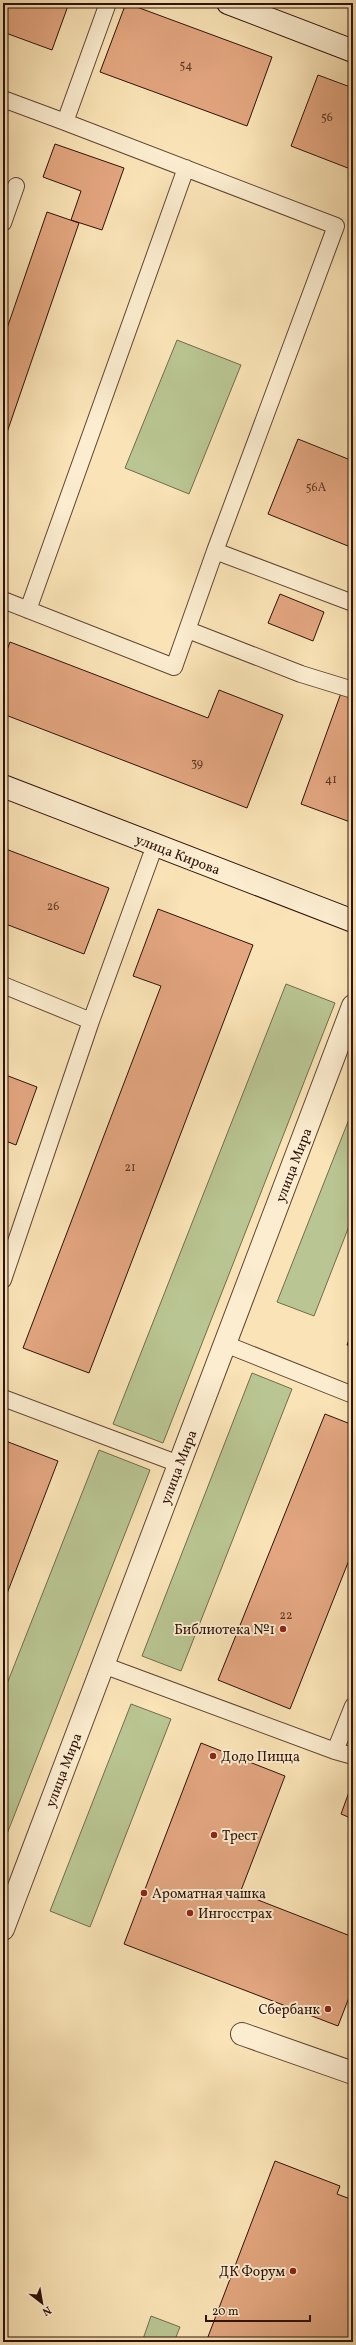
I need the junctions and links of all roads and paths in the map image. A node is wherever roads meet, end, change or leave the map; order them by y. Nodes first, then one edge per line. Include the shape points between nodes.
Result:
1 (108, 3) edge
2 (228, 3) edge
3 (353, 51) edge
4 (3, 98) edge
5 (66, 122) junction
6 (186, 168) junction
7 (16, 186) dead end
8 (3, 223) edge
9 (215, 550) junction
10 (3, 600) edge
11 (353, 603) edge
12 (28, 610) junction
13 (188, 630) junction
14 (353, 690) edge
15 (3, 786) edge
16 (155, 845) junction
17 (353, 921) edge
18 (3, 985) edge
19 (353, 1006) edge
20 (91, 1021) junction
21 (3, 1280) edge
22 (225, 1344) junction
23 (353, 1394) edge
24 (3, 1398) edge
25 (179, 1464) junction
26 (103, 1664) junction
27 (353, 1706) edge
28 (335, 1751) junction
29 (353, 1756) edge
30 (3, 1929) edge
31 (242, 2034) dead end
32 (353, 2073) edge

1 - 5 lane
2 - 3 street
4 - 5 lane
5 - 6 lane
6 - 9 lane via 336,226
6 - 12 lane
7 - 8 lane
9 - 11 lane
9 - 13 lane
10 - 12 lane
12 - 13 lane via 174,667
13 - 14 lane via 301,674
15 - 16 street, улица Кирова
16 - 17 street, улица Кирова
16 - 20 lane
18 - 20 lane
19 - 22 street, улица Мира
20 - 21 lane
22 - 23 lane
22 - 25 street, улица Мира
24 - 25 lane
25 - 26 street, улица Мира
26 - 28 lane
26 - 30 street, улица Мира
27 - 28 lane
28 - 29 lane
31 - 32 street

